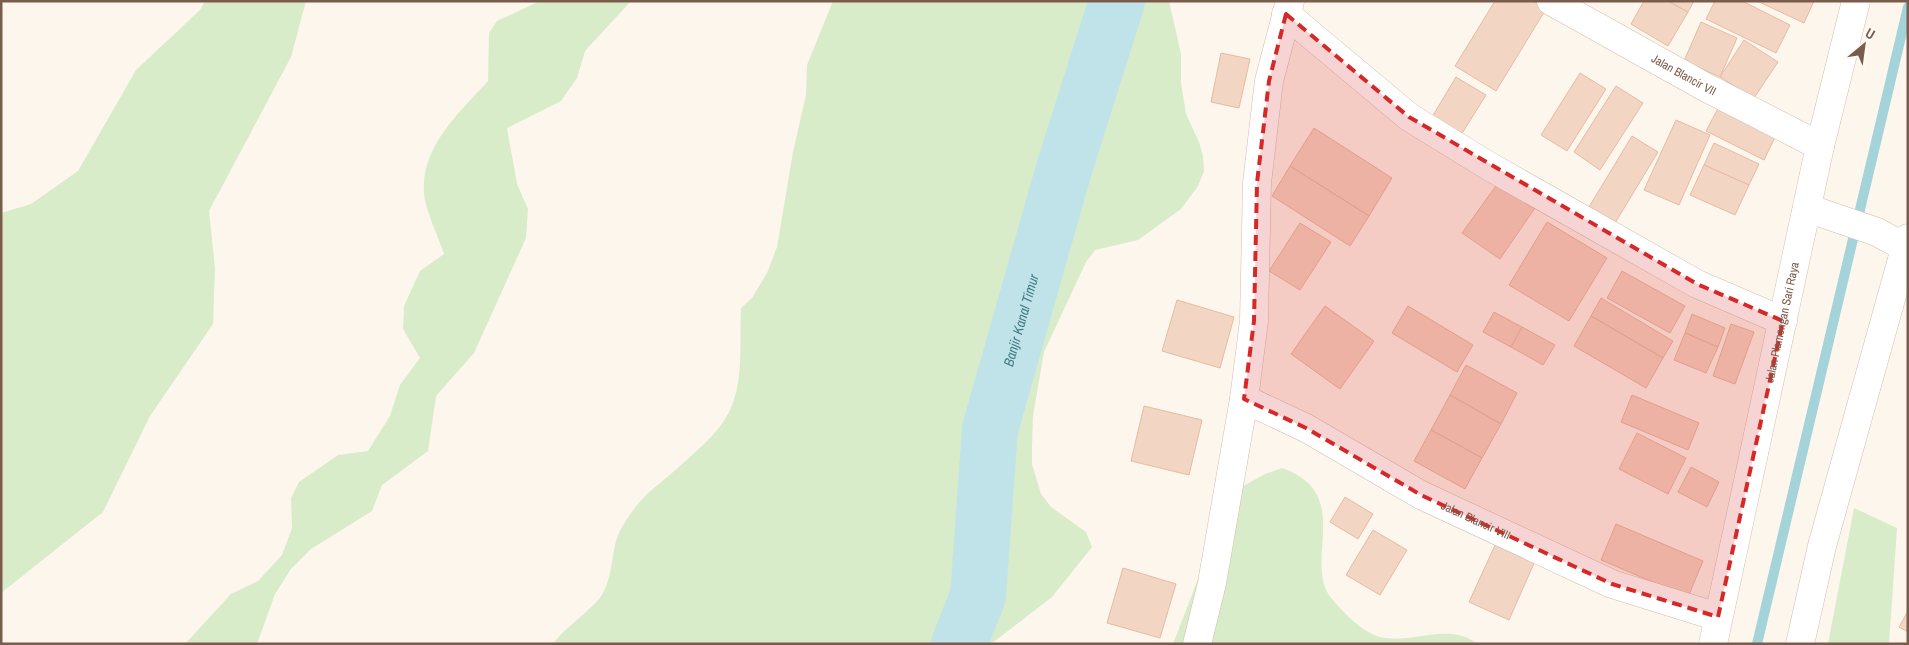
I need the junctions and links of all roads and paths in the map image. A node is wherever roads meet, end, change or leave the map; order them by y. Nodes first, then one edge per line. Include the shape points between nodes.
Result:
1 (1551, 1) edge
2 (1856, 1) edge
3 (1288, 7) edge
4 (1820, 146) junction
5 (1817, 212) junction
6 (1907, 244) edge
7 (1783, 321) junction
8 (1244, 399) junction
9 (1718, 617) junction
10 (1197, 644) edge
11 (1713, 644) edge
12 (1800, 644) edge

1 - 4 street, Jalan Blancir VII
2 - 4 street, Jalan Plamongan Sari Raya
3 - 7 street via 1409,117 1697,284
3 - 8 street via 1269,80 1257,183 1254,321
4 - 5 street, Jalan Plamongan Sari Raya
5 - 6 street
5 - 7 street, Jalan Plamongan Sari Raya
6 - 12 street via 1822,546
7 - 9 street, Jalan Plamongan Sari Raya
8 - 9 street, Jalan Blancir VIII via 1306,428 1421,495 1612,584
8 - 10 street via 1212,583
9 - 11 street, Jalan Plamongan Sari Raya

